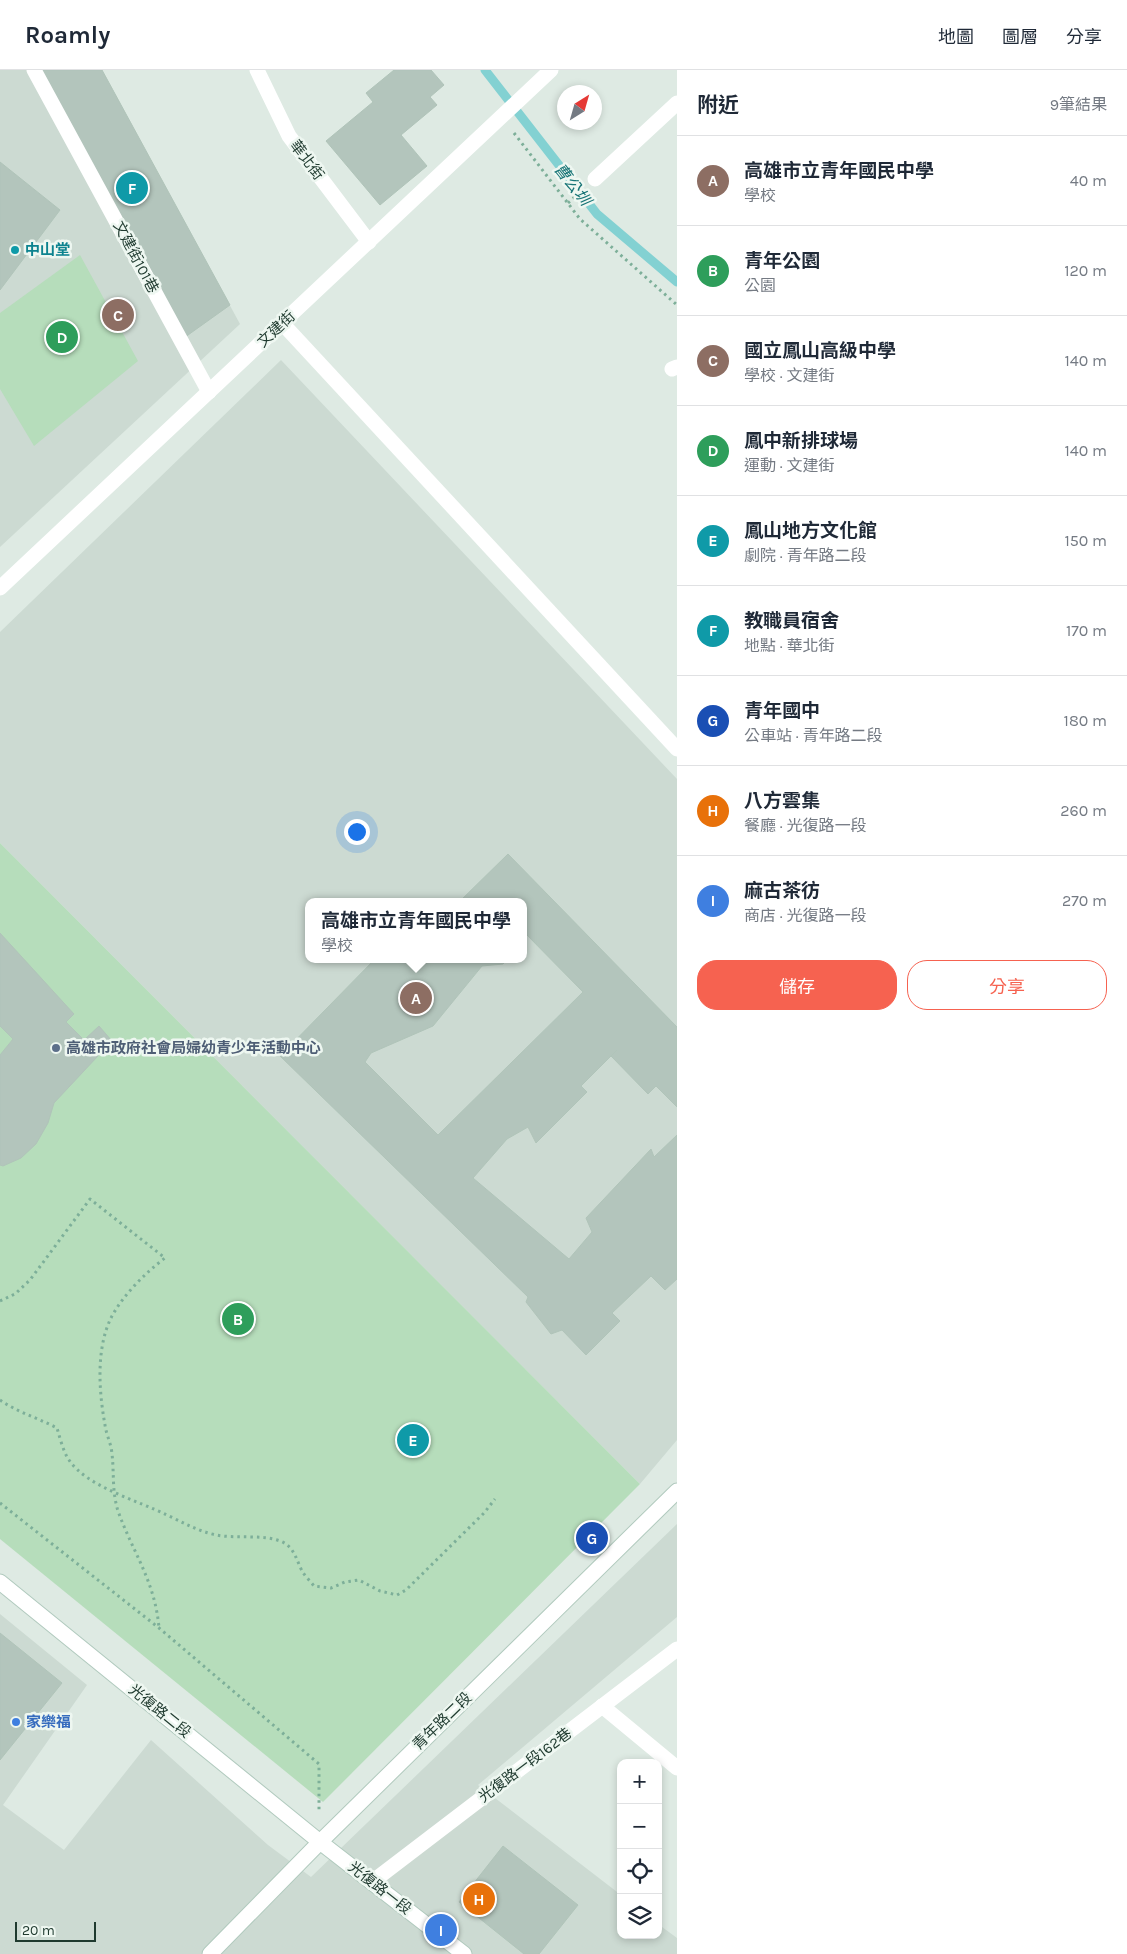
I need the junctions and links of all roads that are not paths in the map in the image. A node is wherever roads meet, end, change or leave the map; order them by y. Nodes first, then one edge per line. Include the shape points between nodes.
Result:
1 (34, 70) edge
2 (257, 70) edge
3 (549, 71) edge
4 (677, 103) edge
5 (595, 179) dead end
6 (369, 242) junction
7 (282, 323) junction
8 (209, 392) junction
9 (0, 588) edge
10 (677, 749) edge
11 (677, 1491) edge
12 (0, 1582) edge
13 (677, 1649) edge
14 (602, 1706) junction
15 (677, 1768) edge
16 (320, 1842) junction
17 (372, 1882) junction
18 (210, 1954) edge
19 (464, 1954) edge

1 - 8 street, 文建街101巷
2 - 6 street, 華北街 via 288,136
3 - 6 street, 文建街
4 - 5 street
6 - 7 street, 文建街
7 - 8 street, 文建街
7 - 10 street
8 - 9 street, 文建街
11 - 16 street, 青年路二段
12 - 16 street, 光復路二段
13 - 14 street, 光復路一段162巷
14 - 15 street
14 - 17 street, 光復路一段162巷
16 - 17 street, 光復路一段
16 - 18 street, 青年路二段
17 - 19 street, 光復路一段

